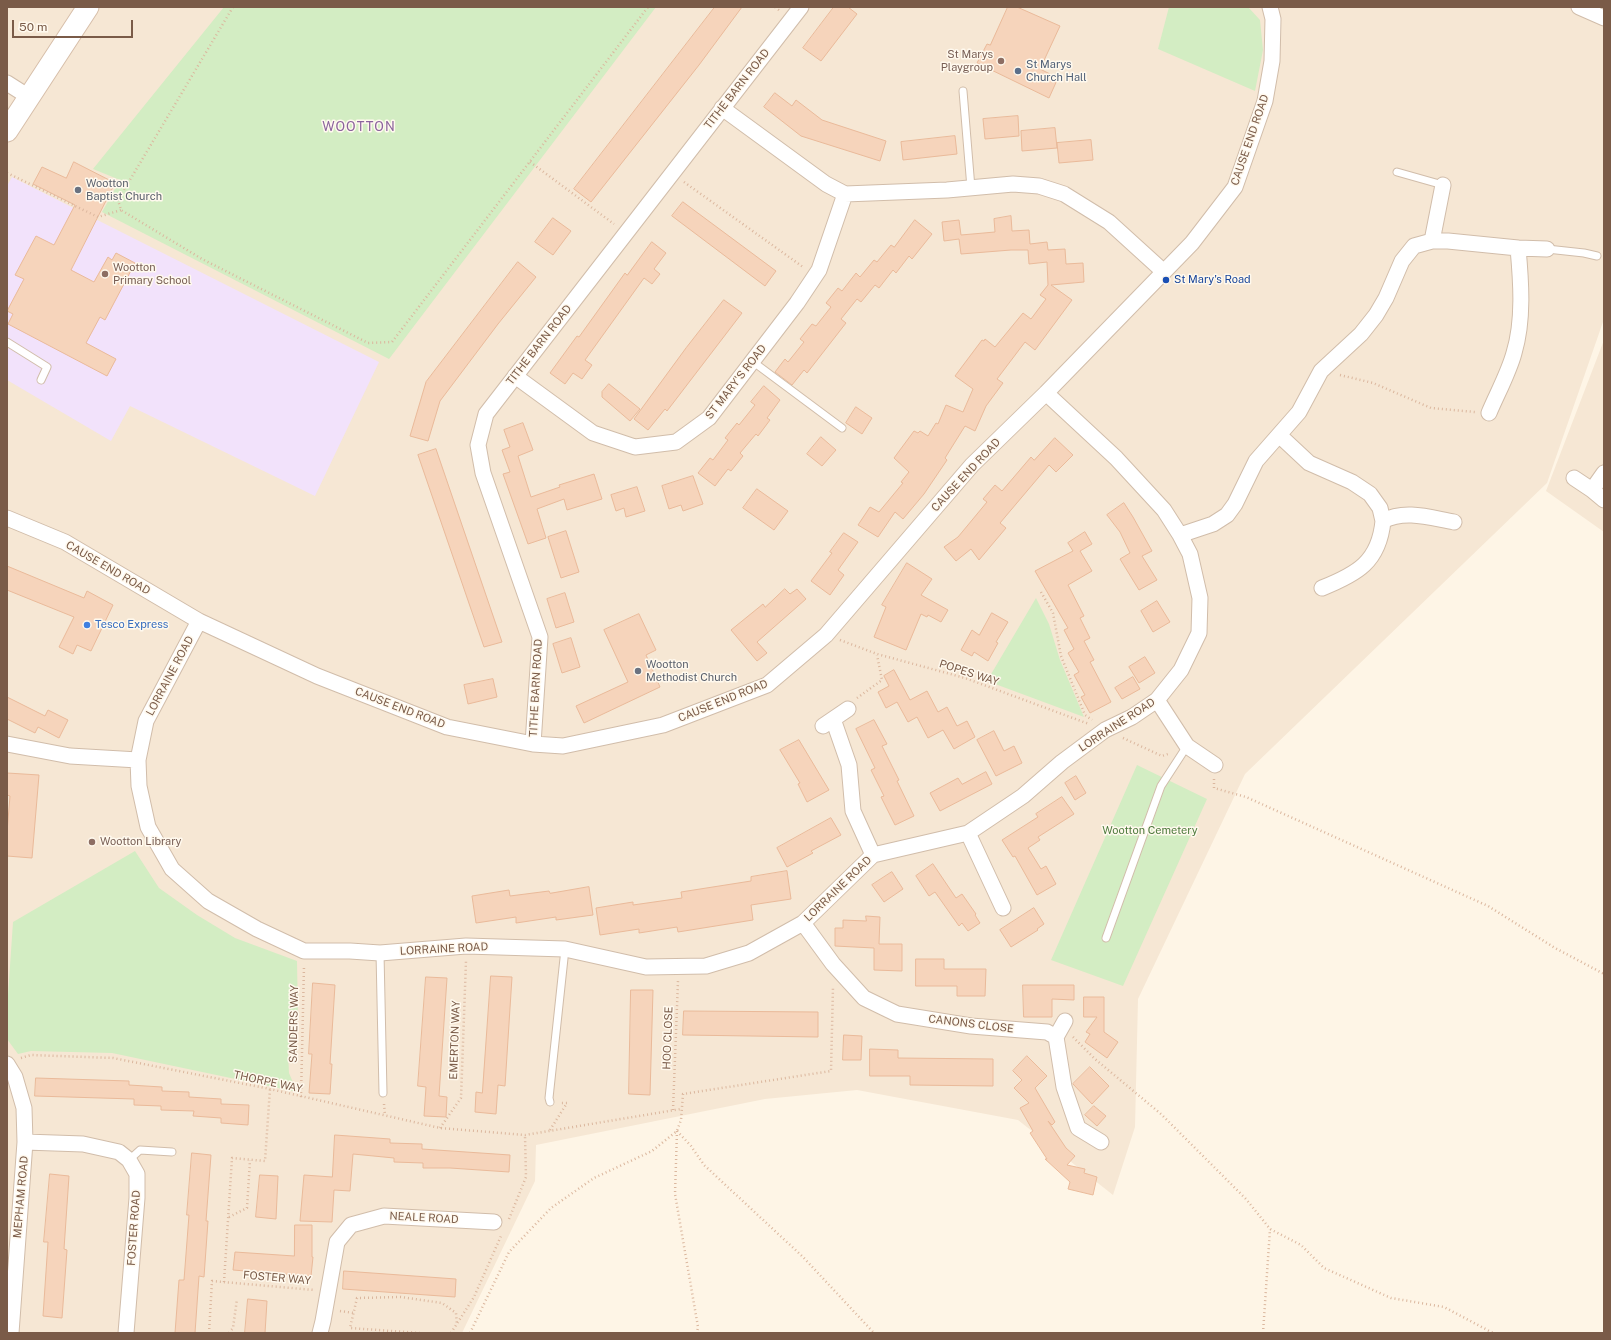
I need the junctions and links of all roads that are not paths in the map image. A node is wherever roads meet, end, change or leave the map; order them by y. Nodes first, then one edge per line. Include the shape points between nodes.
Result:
1 (88, 7) edge
2 (801, 7) edge
3 (1270, 7) edge
4 (1579, 7) edge
5 (1604, 18) edge
6 (7, 83) edge
7 (962, 91) dead end
8 (29, 97) junction
9 (722, 108) junction
10 (7, 131) edge
11 (1397, 172) dead end
12 (1443, 185) joint
13 (971, 188) junction
14 (845, 194) junction
15 (1432, 241) junction
16 (1518, 248) junction
17 (1547, 249) joint
18 (1596, 256) dead end
19 (1164, 272) junction
20 (7, 342) edge
21 (752, 362) junction
22 (515, 376) junction
23 (41, 380) dead end
24 (1046, 393) junction
25 (1489, 413) road end
26 (842, 428) dead end
27 (1279, 435) junction
28 (1604, 473) edge
29 (1574, 478) dead end
30 (1592, 490) junction
31 (1604, 500) edge
32 (7, 518) edge
33 (1383, 521) junction
34 (1454, 522) dead end
35 (1180, 535) junction
36 (1322, 588) dead end
37 (199, 621) junction
38 (1157, 700) junction
39 (848, 709) road end
40 (7, 744) edge
41 (533, 744) junction
42 (1187, 746) junction
43 (138, 760) junction
44 (1215, 765) road end
45 (968, 832) junction
46 (873, 855) junction
47 (1003, 908) dead end
48 (803, 923) junction
49 (1106, 938) dead end
50 (564, 949) junction
51 (380, 953) junction
52 (13, 1061) edge
53 (382, 1093) dead end
54 (550, 1102) road end
55 (26, 1142) junction
56 (1102, 1142) dead end
57 (172, 1152) dead end
58 (129, 1160) junction
59 (494, 1222) dead end
60 (11, 1333) edge
61 (126, 1333) edge
62 (320, 1333) edge

1 - 8 street
2 - 9 street, TITHE BARN ROAD
3 - 19 street, CAUSE END ROAD via 1273,19 1272,61 1265,101 1235,187 1192,243
4 - 5 street
6 - 8 street
7 - 13 lane
8 - 10 street
9 - 14 street via 820,180
9 - 22 street, TITHE BARN ROAD
11 - 12 lane
12 - 15 street
13 - 14 street
13 - 19 street via 1013,184 1039,186 1064,194 1109,222
14 - 21 street, ST MARY'S ROAD via 819,270
15 - 16 street
15 - 27 street via 1414,246 1402,261 1376,315 1361,334 1321,371 1299,412
16 - 17 street
16 - 25 street via 1520,315 1514,353
17 - 18 lane
19 - 24 street, CAUSE END ROAD
20 - 23 lane via 47,367
21 - 22 street, ST MARY'S ROAD via 709,418 676,442 635,446 593,433
21 - 26 lane
22 - 41 street, TITHE BARN ROAD via 486,414 478,445 483,473 540,637
24 - 35 street, LORRAINE ROAD via 1116,458 1164,510
24 - 41 street, CAUSE END ROAD via 972,465 826,635 767,686 663,725 563,746
27 - 33 street via 1309,463 1352,482 1370,494 1380,508
27 - 35 street via 1256,461 1235,504 1226,515 1213,524
28 - 30 street
29 - 30 street
30 - 31 street
32 - 37 street, CAUSE END ROAD via 65,542
33 - 34 street via 1392,516 1408,514
33 - 36 street via 1382,536 1374,555 1346,579
35 - 38 street, LORRAINE ROAD via 1190,554 1200,598 1199,632 1181,670
37 - 41 street, CAUSE END ROAD via 317,676 446,727
37 - 43 street, LORRAINE ROAD via 146,721
38 - 42 street
38 - 45 street, LORRAINE ROAD via 1132,717 1104,730 1023,796
39 - 46 street via 828,722 849,765 853,811
40 - 43 street via 70,756
42 - 44 street
42 - 49 lane via 1160,786
43 - 51 street, LORRAINE ROAD via 139,786 148,827 172,869 208,901 257,929 304,951 350,950
45 - 46 street, LORRAINE ROAD
45 - 47 street
46 - 48 street, LORRAINE ROAD
48 - 50 street, LORRAINE ROAD via 749,954 706,966 646,967
48 - 56 street, CANONS CLOSE via 833,964 864,998 897,1014 971,1026 1047,1032 1061,1028 1064,1088 1078,1128
50 - 51 street, LORRAINE ROAD via 467,946
50 - 54 lane
51 - 53 lane
52 - 55 street, MEPHAM ROAD via 24,1108
55 - 58 street via 83,1144 119,1152
55 - 60 street, MEPHAM ROAD
57 - 58 lane via 140,1150
58 - 61 street, FOSTER ROAD via 137,1174 137,1198
59 - 62 street, NEALE ROAD via 384,1216 351,1225 337,1242

